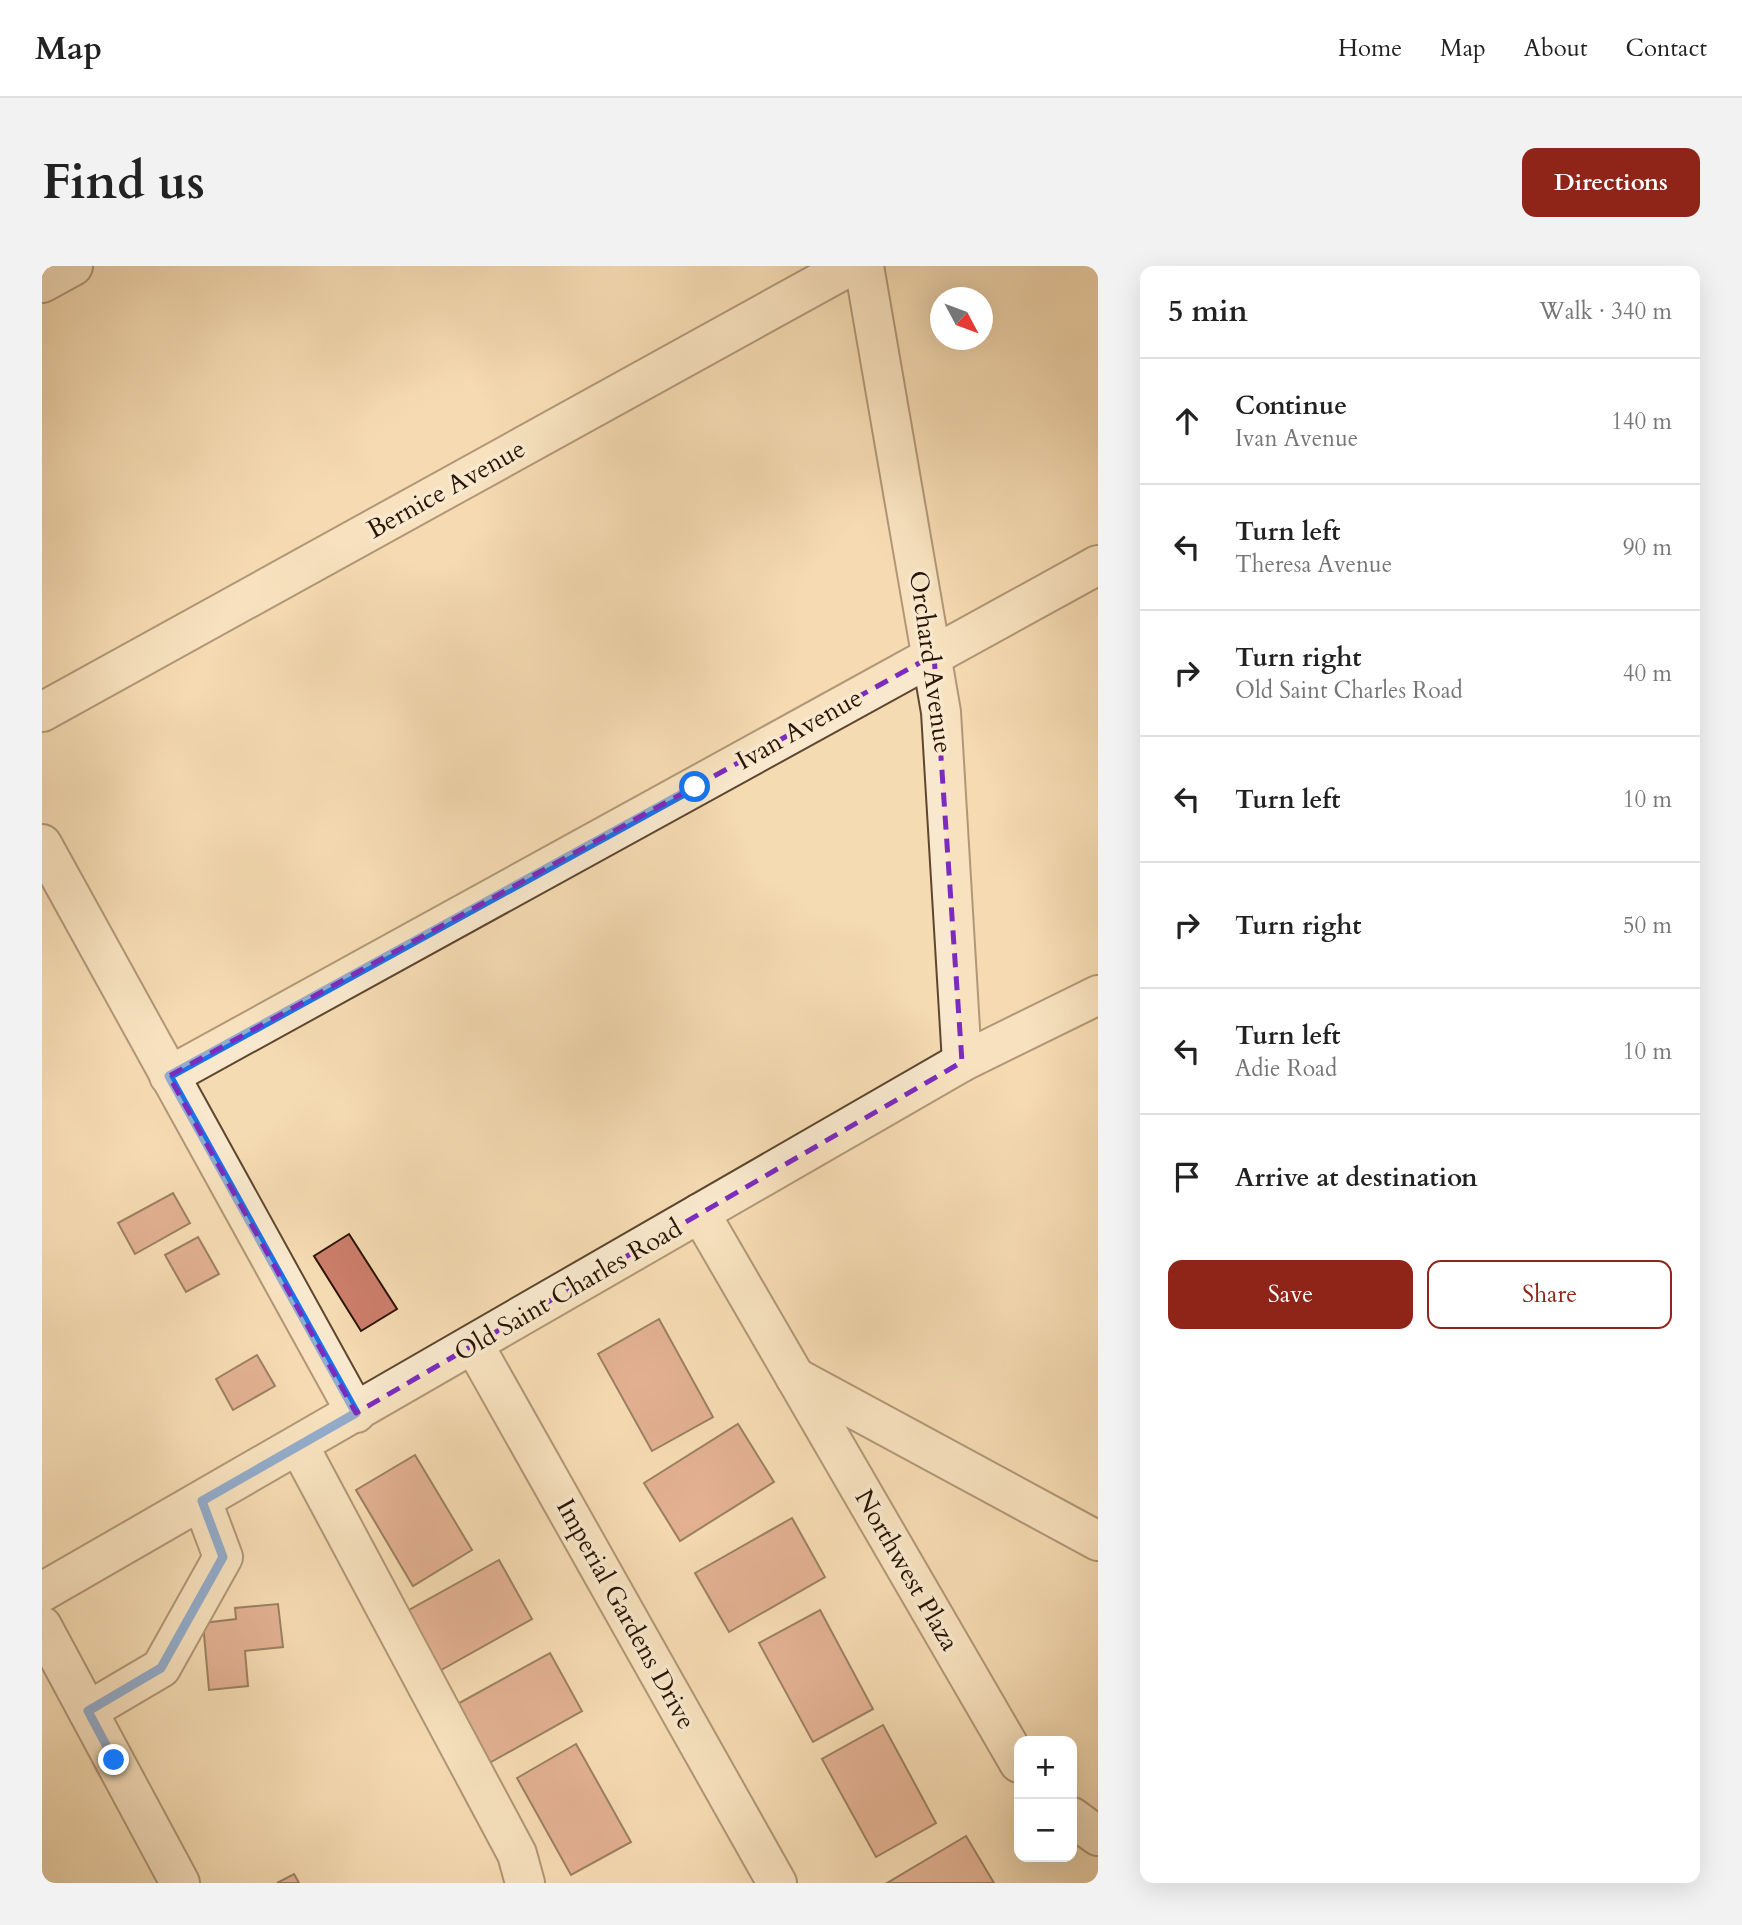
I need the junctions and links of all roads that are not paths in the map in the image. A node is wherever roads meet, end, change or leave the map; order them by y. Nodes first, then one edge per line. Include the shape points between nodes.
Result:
1 (73, 266) edge
2 (850, 266) edge
3 (864, 266) edge
4 (42, 283) edge
5 (1098, 565) edge
6 (934, 655) junction
7 (42, 712) edge
8 (42, 844) edge
9 (1098, 995) edge
10 (962, 1062) junction
11 (169, 1076) junction
12 (700, 1213) junction
13 (474, 1345) junction
14 (795, 1377) junction
15 (356, 1413) junction
16 (299, 1446) junction
17 (202, 1501) junction
18 (1098, 1541) edge
19 (42, 1592) edge
20 (42, 1626) edge
21 (88, 1711) junction
22 (1014, 1754) edge
23 (1077, 1820) edge
24 (1098, 1836) edge
25 (180, 1883) edge
26 (525, 1883) edge
27 (777, 1883) edge

1 - 4 street
2 - 7 street, Bernice Avenue
3 - 6 street, Orchard Avenue
5 - 6 street, Ivan Avenue
6 - 10 street, Orchard Avenue
6 - 11 street, Ivan Avenue
8 - 11 street
9 - 10 street, Old Saint Charles Road
10 - 12 street, Old Saint Charles Road
11 - 15 street
12 - 13 street, Old Saint Charles Road
12 - 14 street, Northwest Plaza
13 - 15 street, Old Saint Charles Road
13 - 27 street, Imperial Gardens Drive
14 - 18 street
14 - 22 street, Northwest Plaza
15 - 16 street, Old Saint Charles Road
16 - 17 street, Old Saint Charles Road
16 - 26 street via 517,1854
17 - 19 street, Old Saint Charles Road
17 - 21 street via 223,1557 161,1668
20 - 21 street
21 - 25 street
23 - 24 street

